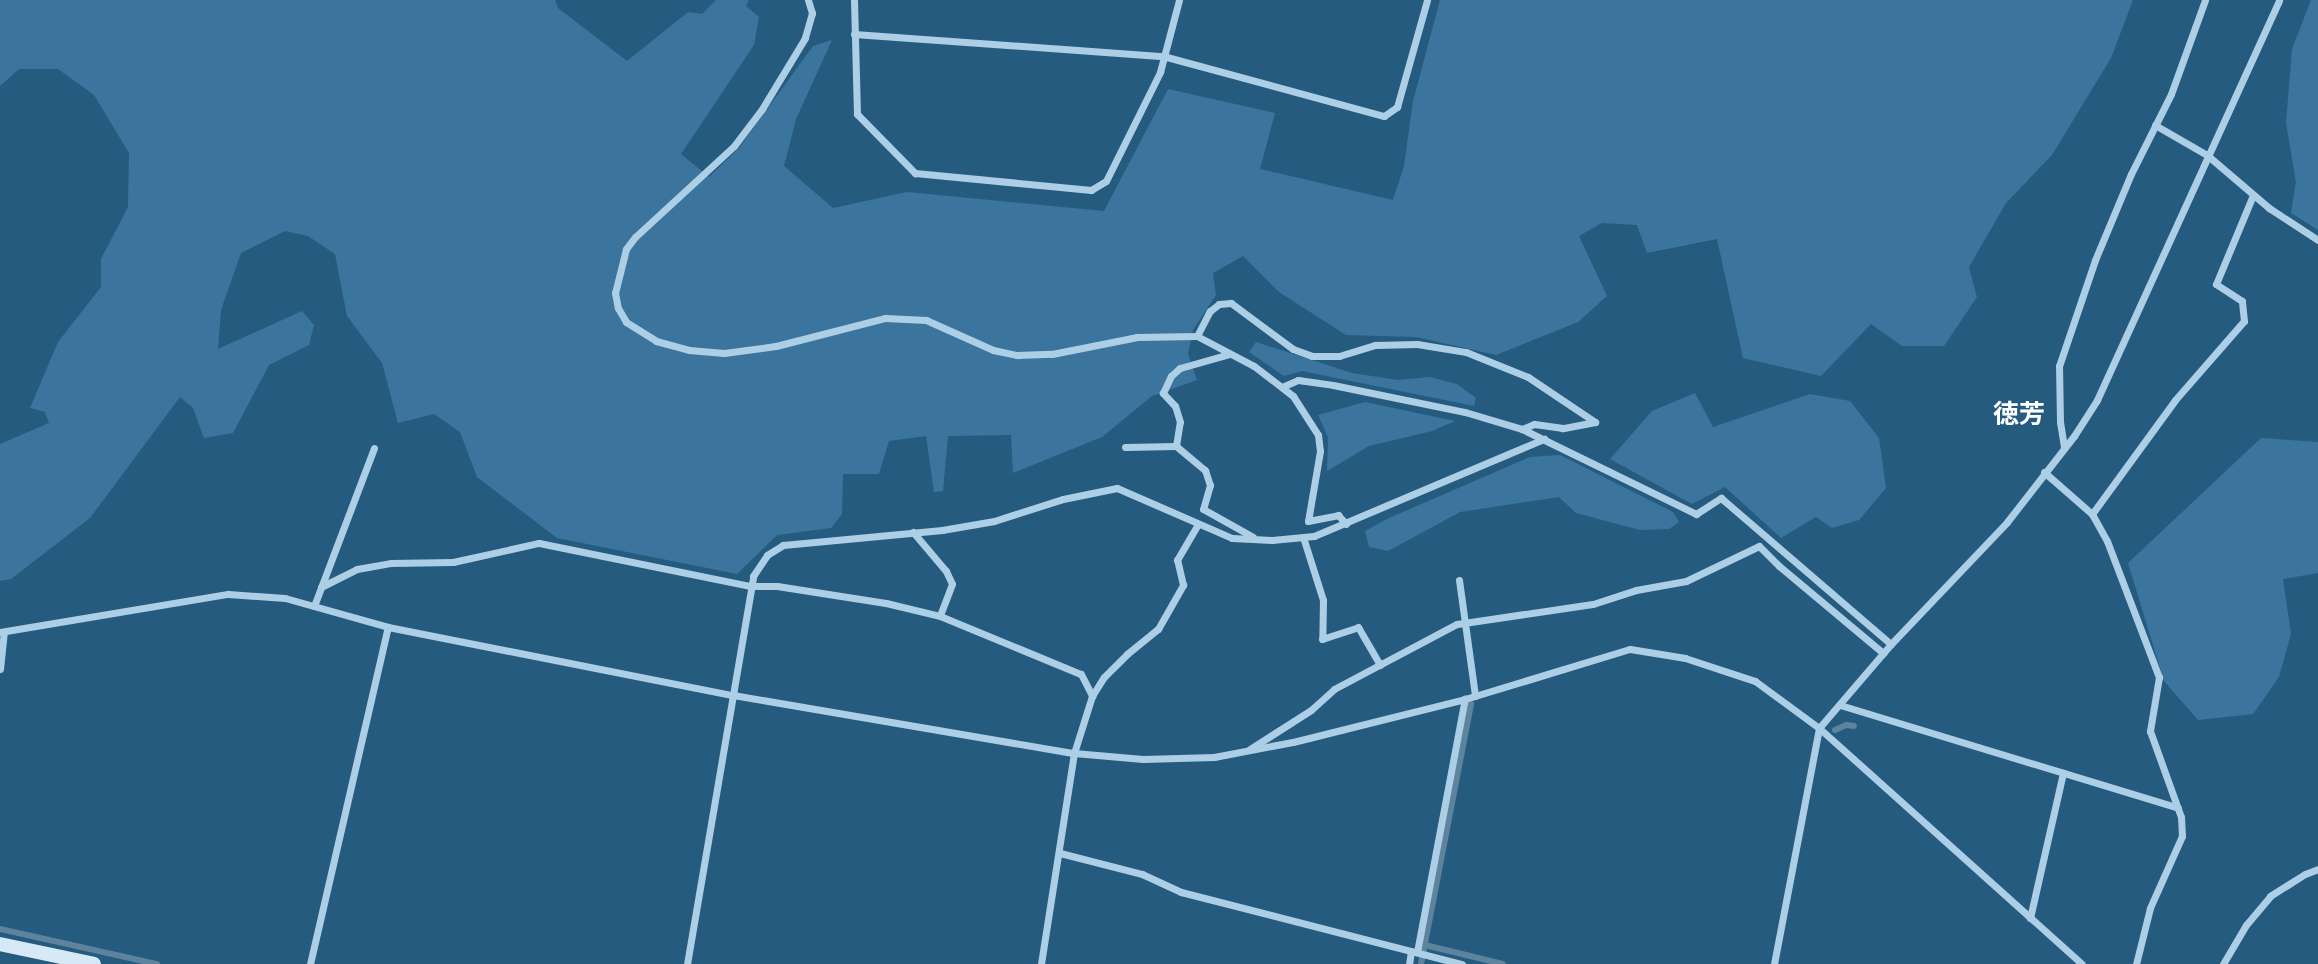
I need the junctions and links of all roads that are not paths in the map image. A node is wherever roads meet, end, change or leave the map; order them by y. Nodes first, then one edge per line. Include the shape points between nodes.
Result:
1 (808, 0) edge
2 (853, 0) edge
3 (1179, 0) edge
4 (1427, 0) edge
5 (2205, 0) edge
6 (2279, 0) edge
7 (853, 34) junction
8 (1163, 56) junction
9 (2155, 125) junction
10 (2207, 155) junction
11 (2253, 195) junction
12 (2318, 240) edge
13 (1197, 335) junction
14 (1229, 354) junction
15 (1282, 387) junction
16 (1522, 429) junction
17 (1544, 439) junction
18 (1176, 446) junction
19 (1125, 447) dead end
20 (2064, 447) junction
21 (374, 449) dead end
22 (2044, 472) junction
23 (2092, 514) junction
24 (1198, 524) junction
25 (1346, 524) junction
26 (913, 532) junction
27 (1303, 537) junction
28 (1257, 539) junction
29 (1459, 580) dead end
30 (751, 586) junction
31 (321, 587) junction
32 (314, 606) junction
33 (940, 616) junction
34 (1466, 623) junction
35 (388, 627) junction
36 (2, 632) edge
37 (1891, 644) junction
38 (1883, 653) junction
39 (1380, 665) junction
40 (0, 669) edge
41 (733, 695) junction
42 (1092, 696) junction
43 (1475, 696) junction
44 (1465, 699) junction
45 (1840, 705) junction
46 (1819, 728) junction
47 (1247, 751) junction
48 (1074, 753) junction
49 (2063, 773) junction
50 (2178, 808) junction
51 (1060, 853) junction
52 (2318, 869) edge
53 (2030, 918) junction
54 (0, 944) edge
55 (1418, 953) junction
56 (1435, 961) edge
57 (94, 964) edge
58 (310, 964) edge
59 (687, 964) edge
60 (1041, 964) edge
61 (1409, 964) edge
62 (1462, 964) edge
63 (1774, 964) edge
64 (2082, 964) edge
65 (2136, 964) edge
66 (2223, 964) edge

1 - 13 street via 812,13 806,38 762,109 734,146 626,249 615,293 626,322 656,341 724,353 907,317 1017,355 1052,354 1138,337
2 - 7 street
3 - 8 street
4 - 8 street via 1397,107 1384,116
5 - 9 street
6 - 10 street
7 - 8 street
7 - 8 street via 857,114 915,173 1091,190 1106,181 1160,72
9 - 10 street
9 - 20 street via 2095,260 2059,366
10 - 11 street
10 - 20 street via 2097,400
11 - 12 street
11 - 23 street via 2216,284 2242,301 2244,321 2175,400
13 - 14 street
13 - 16 street via 1210,311 1231,303 1293,349 1312,356 1339,356 1375,345 1418,344 1466,352 1528,377 1595,422 1563,428 1534,424
14 - 15 street
14 - 18 street via 1189,365 1171,376 1163,393 1175,406 1180,422
15 - 16 street via 1298,380 1333,385 1465,412
15 - 25 street via 1318,435 1320,451 1308,521 1338,515
16 - 17 street
17 - 25 street
17 - 37 street via 1696,514 1721,498
18 - 19 street
18 - 28 street via 1205,470 1210,485 1203,509
20 - 22 street
21 - 31 street
22 - 23 street
22 - 37 street via 2007,522
23 - 50 street via 2107,541 2159,677 2150,731
24 - 26 street via 1117,488 994,521
24 - 28 street via 1232,538
24 - 42 street via 1177,560 1183,585 1158,629 1127,653
25 - 27 street
26 - 30 street via 783,545 766,555
26 - 33 street via 952,584
27 - 28 street
27 - 39 street via 1323,600 1322,639 1358,627
29 - 34 street
30 - 31 street via 539,543 453,562 356,569
30 - 33 street via 886,603
30 - 41 street
31 - 32 street
32 - 35 street
32 - 36 street via 285,598 228,594
33 - 42 street via 1081,674
34 - 38 street via 1593,604 1686,581 1759,546
34 - 39 street
34 - 43 street
35 - 41 street
35 - 58 street
36 - 40 street
37 - 38 street
38 - 45 street
39 - 47 street via 1334,689 1311,710
41 - 48 street
41 - 59 street
42 - 48 street
43 - 44 street
43 - 46 street via 1630,649 1685,658 1755,681
44 - 47 street
44 - 55 street
45 - 46 street
45 - 49 street
46 - 53 street
46 - 63 street
47 - 48 street via 1143,759
48 - 51 street
49 - 50 street
49 - 53 street
50 - 65 street via 2182,836 2150,908
51 - 55 street via 1142,874 1181,892
51 - 60 street
52 - 66 street via 2270,896
53 - 64 street
54 - 57 street
55 - 56 street
55 - 61 street
56 - 62 street

